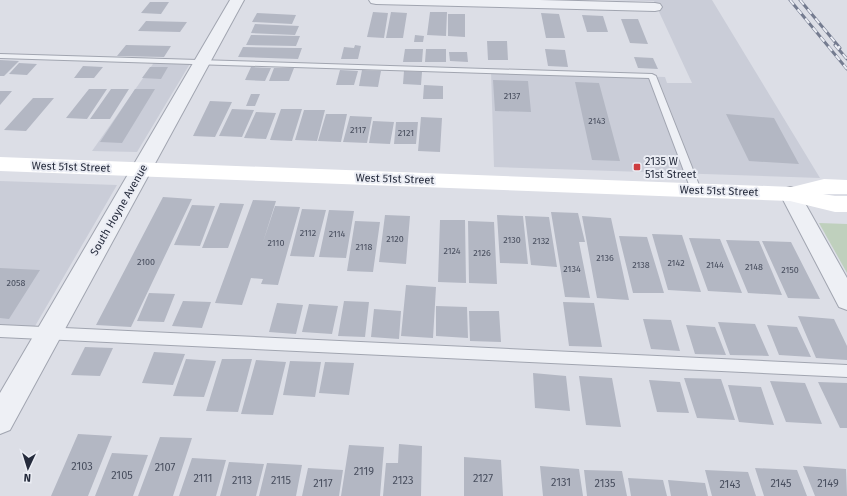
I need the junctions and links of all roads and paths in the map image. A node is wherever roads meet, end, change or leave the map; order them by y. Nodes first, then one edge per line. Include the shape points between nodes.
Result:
1 (237, 0) edge
2 (376, 0) edge
3 (655, 7) dead end
4 (0, 56) edge
5 (202, 62) junction
6 (0, 164) edge
7 (141, 169) junction
8 (847, 187) edge
9 (696, 190) junction
10 (790, 194) junction
11 (847, 204) edge
12 (847, 300) edge
13 (0, 331) edge
14 (48, 333) junction
15 (847, 371) edge
16 (0, 420) edge

1 - 5 street, South Hoyne Avenue
2 - 3 street
4 - 5 lane
5 - 7 street, South Hoyne Avenue
5 - 9 lane via 652,76
6 - 7 street, West 51st Street
7 - 9 street, West 51st Street
7 - 14 street, South Hoyne Avenue
8 - 10 street, West 51st Street via 824,186
9 - 10 street, West 51st Street
10 - 11 street, West 51st Street via 835,204
10 - 12 street
13 - 14 lane
14 - 15 lane
14 - 16 street, South Hoyne Avenue

